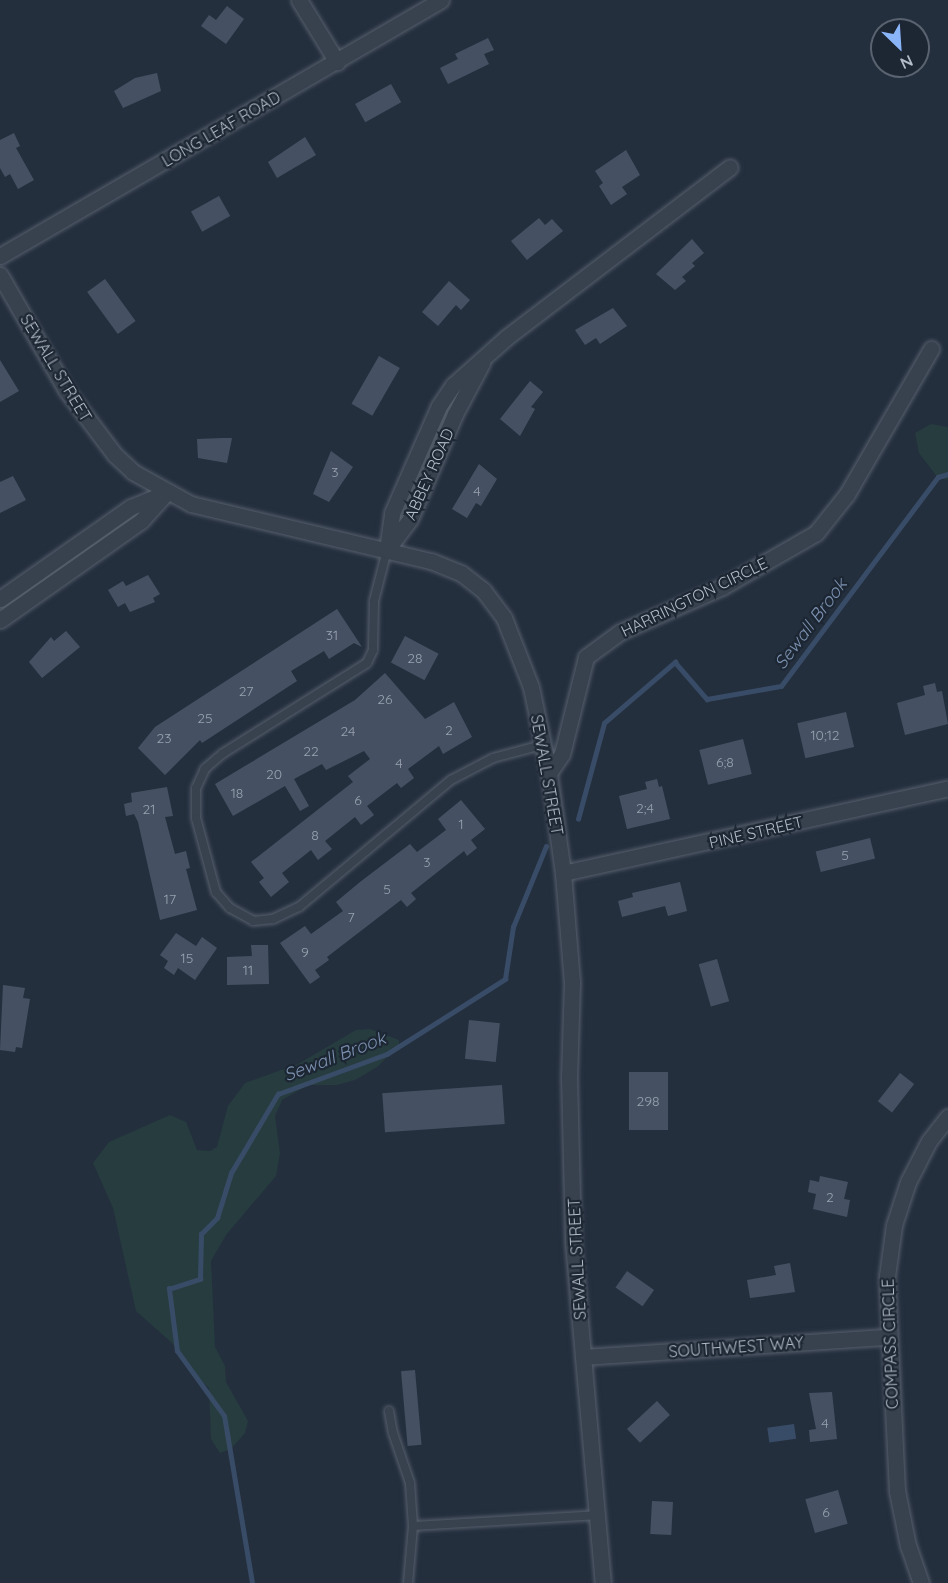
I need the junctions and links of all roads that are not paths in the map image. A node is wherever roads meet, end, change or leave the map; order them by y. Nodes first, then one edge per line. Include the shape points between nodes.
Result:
1 (299, 0) edge
2 (441, 0) edge
3 (336, 62) junction
4 (730, 167) dead end
5 (0, 256) edge
6 (0, 275) edge
7 (931, 350) dead end
8 (489, 353) junction
9 (439, 406) junction
10 (455, 414) junction
11 (409, 475) junction
12 (426, 482) junction
13 (166, 492) junction
14 (387, 550) junction
15 (0, 599) edge
16 (0, 620) edge
17 (543, 745) junction
18 (549, 773) junction
19 (948, 788) edge
20 (563, 873) junction
21 (948, 1117) edge
22 (888, 1337) junction
23 (583, 1357) junction
24 (389, 1411) dead end
25 (596, 1515) junction
26 (413, 1526) junction
27 (408, 1583) edge
28 (603, 1583) edge
29 (921, 1583) edge

1 - 3 street
2 - 3 street, LONG LEAF ROAD
3 - 5 street, LONG LEAF ROAD
4 - 8 street, ABBEY ROAD
6 - 13 street, SEWALL STREET via 88,422 129,468
7 - 18 street, HARRINGTON CIRCLE via 847,494 816,533 722,587 620,632 586,657 562,754
8 - 9 street, ABBEY ROAD via 453,385
8 - 10 street, ABBEY ROAD
9 - 10 lane
9 - 11 street, ABBEY ROAD
10 - 12 street, ABBEY ROAD
11 - 12 lane
11 - 14 street, ABBEY ROAD via 392,513
12 - 14 street, ABBEY ROAD via 410,519
13 - 14 street, SEWALL STREET via 236,517
13 - 15 street via 131,507
13 - 16 street via 141,521
14 - 17 street, SEWALL STREET via 461,573 489,597 504,618 530,686
14 - 17 lane via 374,601 373,650 367,663 222,754 205,769 196,788 196,818 216,892 230,908 253,921 273,919 299,907 451,780 493,758
17 - 18 street, SEWALL STREET
18 - 20 street, SEWALL STREET
19 - 20 street, PINE STREET
20 - 23 street, SEWALL STREET via 572,992 569,1077 573,1242
21 - 22 street, COMPASS CIRCLE via 917,1162 894,1225 887,1276
22 - 23 street, SOUTHWEST WAY
22 - 29 street, COMPASS CIRCLE via 897,1491 908,1546
23 - 25 street, SEWALL STREET
24 - 26 lane via 395,1441 411,1483
25 - 26 lane
25 - 28 street, SEWALL STREET
26 - 27 lane

